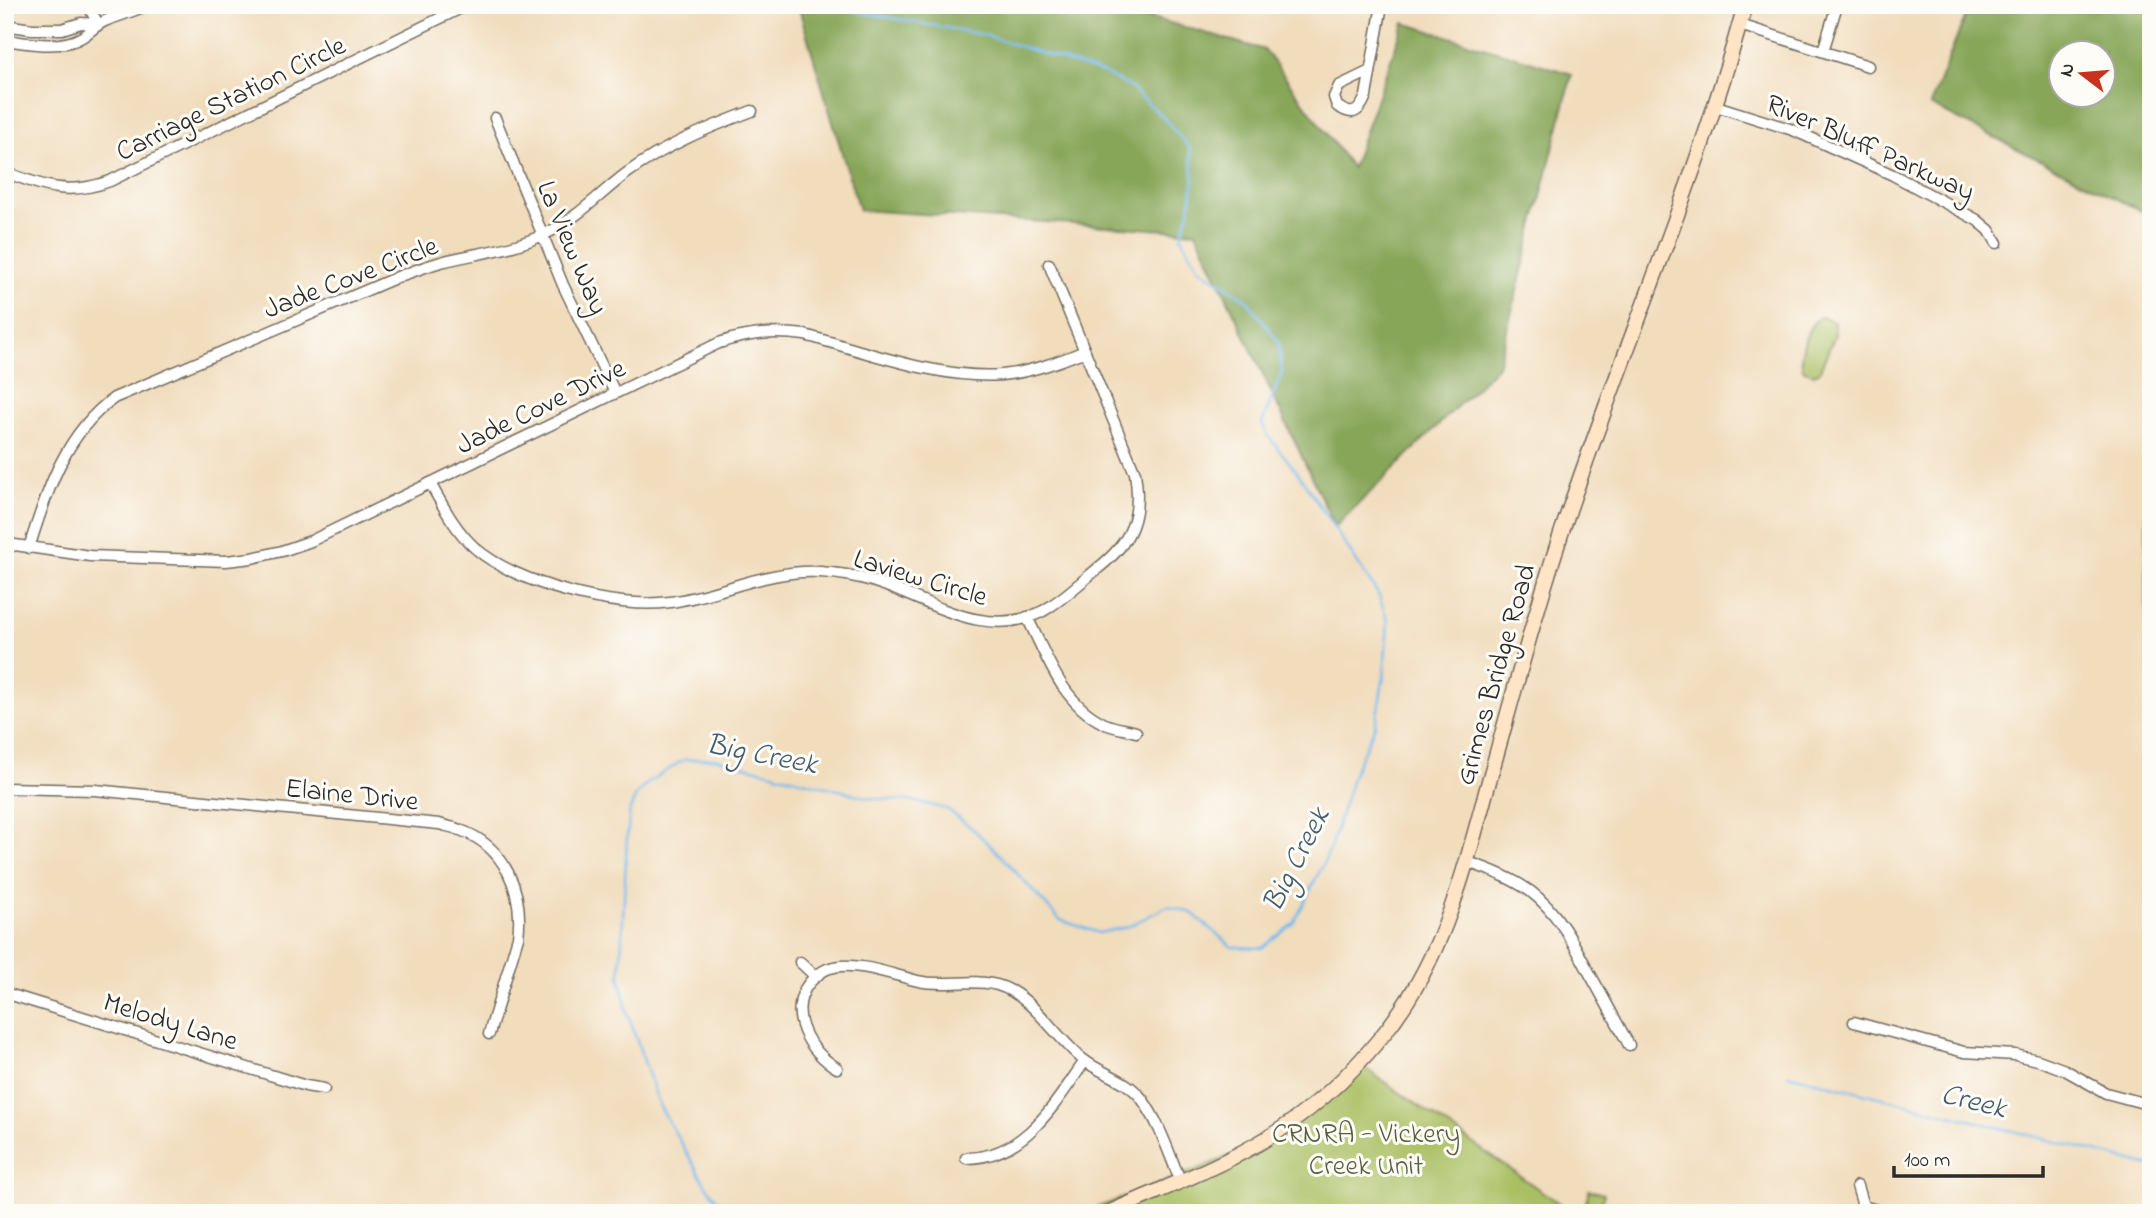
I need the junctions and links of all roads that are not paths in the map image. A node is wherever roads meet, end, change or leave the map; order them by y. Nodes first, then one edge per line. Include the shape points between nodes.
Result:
1 (88, 5) edge
2 (147, 5) edge
3 (467, 5) edge
4 (1382, 5) edge
5 (1745, 5) edge
6 (1837, 5) edge
7 (98, 24) junction
8 (5, 25) edge
9 (1740, 25) junction
10 (18, 27) junction
11 (42, 29) junction
12 (10, 41) edge
13 (41, 44) junction
14 (1823, 51) junction
15 (1868, 66) dead end
16 (1370, 71) dead end
17 (1716, 106) junction
18 (752, 111) dead end
19 (495, 118) dead end
20 (5, 172) edge
21 (542, 235) junction
22 (1997, 243) dead end
23 (1049, 264) dead end
24 (1085, 351) junction
25 (615, 393) junction
26 (430, 483) junction
27 (5, 537) edge
28 (10, 547) edge
29 (29, 548) junction
30 (1027, 617) junction
31 (1136, 732) dead end
32 (5, 788) edge
33 (1466, 862) junction
34 (800, 962) dead end
35 (815, 976) junction
36 (5, 993) edge
37 (1854, 1022) dead end
38 (489, 1034) dead end
39 (1629, 1045) dead end
40 (1085, 1061) junction
41 (837, 1068) dead end
42 (324, 1089) dead end
43 (2151, 1105) edge
44 (966, 1157) dead end
45 (1180, 1180) junction
46 (1857, 1186) dead end
47 (1859, 1209) edge
48 (1108, 1213) edge
49 (1887, 1213) edge

1 - 7 street
2 - 7 street
3 - 20 street, Carriage Station Circle via 110,181 67,190
4 - 16 street
5 - 9 street, Grimes Bridge Road
6 - 14 street
7 - 11 street
7 - 13 street via 80,39
8 - 10 street
9 - 14 street
9 - 17 street, Grimes Bridge Road
10 - 11 street
10 - 12 street
11 - 13 street
12 - 13 street
14 - 15 street
17 - 22 street, River Bluff Parkway via 1793,130 1893,175 1977,219
17 - 33 street, Grimes Bridge Road via 1559,539
18 - 21 street, Jade Cove Circle via 659,151 578,215
19 - 21 street, La View Way
21 - 25 street, La View Way
21 - 29 street, Jade Cove Circle via 400,276 114,398 88,421 62,461
23 - 24 street, Laview Circle
24 - 25 street, Jade Cove Drive via 1027,371 971,375 934,370 805,335 761,332 719,343
24 - 30 street, Laview Circle via 1135,472 1136,516 1112,558 1054,604
25 - 26 street, Jade Cove Drive
26 - 29 street, Jade Cove Drive via 311,541 252,558 200,561
26 - 30 street, Laview Circle via 458,530 492,561 526,578 600,599 668,603 769,576 820,572 873,582 974,620
27 - 28 street, Jade Cove Drive
28 - 29 street, Jade Cove Drive
30 - 31 street via 1074,704 1106,724
32 - 38 street, Elaine Drive via 104,791 432,824 480,840 512,880 521,920
33 - 39 street via 1513,880 1551,911
33 - 45 street, Grimes Bridge Road via 1450,917 1428,965 1364,1058 1285,1127 1240,1154
34 - 35 street
35 - 40 street via 831,967 849,965 923,982 998,985 1024,1000
35 - 41 street via 802,997 800,1022 820,1055
36 - 42 street, Melody Lane
37 - 43 street via 1964,1052 2038,1060 2106,1093
40 - 44 street via 1027,1135 991,1155
40 - 45 street via 1123,1081 1141,1097
45 - 48 street, Grimes Bridge Road
46 - 47 street
47 - 49 street

